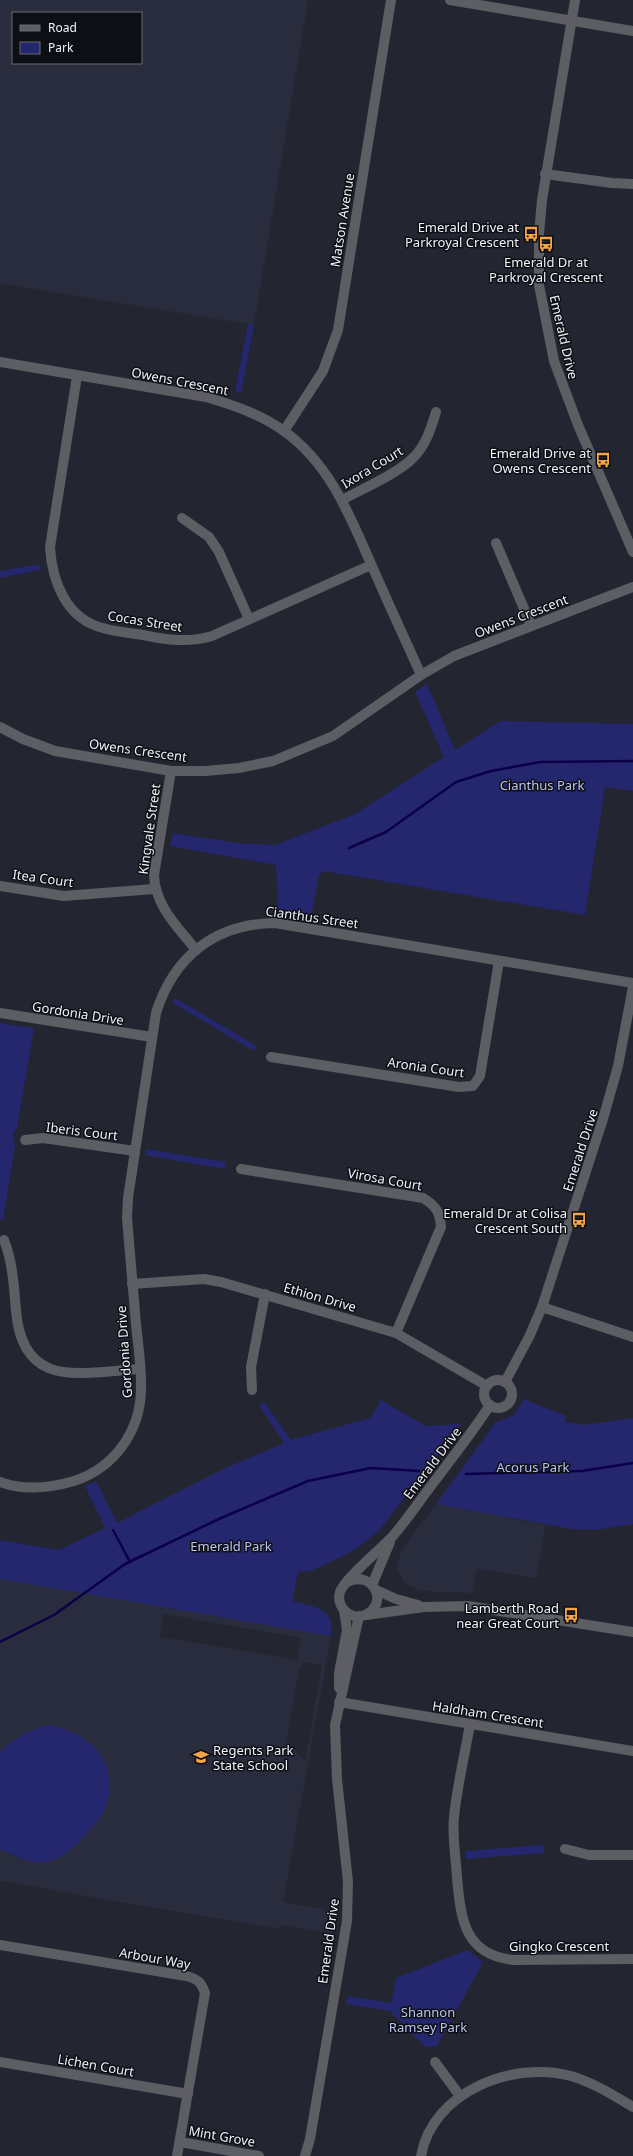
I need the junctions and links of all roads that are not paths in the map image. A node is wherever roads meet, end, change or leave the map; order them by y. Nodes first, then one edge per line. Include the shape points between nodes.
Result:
1 (391, 0) edge
2 (450, 0) edge
3 (575, 0) edge
4 (572, 21) junction
5 (633, 31) edge
6 (545, 174) junction
7 (633, 184) edge
8 (0, 362) edge
9 (77, 376) junction
10 (436, 412) dead end
11 (284, 431) junction
12 (342, 500) junction
13 (182, 518) dead end
14 (496, 543) dead end
15 (633, 552) edge
16 (371, 564) junction
17 (633, 587) edge
18 (249, 619) junction
19 (531, 625) junction
20 (421, 675) junction
21 (0, 727) edge
22 (171, 771) junction
23 (0, 886) edge
24 (154, 889) junction
25 (196, 950) junction
26 (499, 961) junction
27 (633, 983) edge
28 (633, 987) edge
29 (0, 1013) edge
30 (152, 1037) junction
31 (272, 1057) dead end
32 (25, 1140) dead end
33 (135, 1151) junction
34 (241, 1169) dead end
35 (4, 1240) dead end
36 (132, 1284) junction
37 (265, 1294) junction
38 (542, 1307) junction
39 (396, 1333) junction
40 (633, 1337) edge
41 (140, 1368) junction
42 (505, 1382) junction
43 (486, 1386) junction
44 (252, 1390) dead end
45 (490, 1405) junction
46 (0, 1482) edge
47 (393, 1536) junction
48 (347, 1582) junction
49 (374, 1587) junction
50 (424, 1607) junction
51 (344, 1610) junction
52 (362, 1616) junction
53 (633, 1632) edge
54 (339, 1702) junction
55 (470, 1724) junction
56 (633, 1751) edge
57 (565, 1849) dead end
58 (633, 1855) edge
59 (0, 1945) edge
60 (633, 1959) edge
61 (0, 2062) edge
62 (435, 2062) dead end
63 (188, 2094) junction
64 (460, 2096) junction
65 (633, 2107) edge
66 (180, 2142) junction
67 (177, 2156) edge
68 (259, 2156) edge
69 (305, 2156) edge
70 (421, 2156) edge

1 - 11 street, Matson Avenue via 338,330 323,371
2 - 4 street
3 - 4 street, Emerald Drive
4 - 5 street
4 - 6 street, Emerald Drive
6 - 7 street
6 - 15 street, Emerald Drive via 538,264 548,334 564,392
8 - 9 street, Owens Crescent
9 - 11 street, Owens Crescent via 206,397 236,406
9 - 18 street, Cocas Street via 50,547 51,566 58,589 67,603 83,618 102,628 175,641 196,641
10 - 12 street, Ixora Court via 431,430 414,457
11 - 12 street, Owens Crescent via 322,467
12 - 16 street, Owens Crescent
13 - 18 street via 208,537 219,552
14 - 19 street
16 - 18 street, Cocas Street
16 - 20 street, Owens Crescent
17 - 19 street, Owens Crescent
19 - 20 street, Owens Crescent via 454,656
20 - 22 street, Owens Crescent via 333,736 273,762 239,768
21 - 22 street, Owens Crescent via 23,739 55,750
22 - 24 street, Kingvale Street
23 - 24 street, Itea Court via 64,896
24 - 25 street, Kingvale Street via 167,913
25 - 26 street, Cianthus Street via 234,928 255,923 275,923
25 - 30 street, Cianthus Street via 178,969 163,992
26 - 27 street, Cianthus Street
26 - 31 street, Aronia Court via 480,1076 473,1086 459,1087
28 - 38 street, Emerald Drive via 612,1092
29 - 30 street, Gordonia Drive
30 - 33 street, Cianthus Street
32 - 33 street, Iberis Court via 43,1138
33 - 36 street, Cianthus Street via 127,1218
34 - 39 street, Virosa Court via 423,1198 434,1205 440,1215 440,1227
35 - 41 street via 11,1258 21,1338 27,1351 38,1364 67,1373
36 - 37 street, Ethion Drive via 204,1279
36 - 41 street, Gordonia Drive
37 - 39 street, Ethion Drive
37 - 44 street via 251,1367
38 - 40 street
38 - 42 street, Emerald Drive via 530,1338
39 - 43 street, Ethion Drive
41 - 46 street, Gordonia Drive via 141,1389 136,1422 128,1441 102,1467 84,1477 46,1487 27,1488
42 - 43 street via 493,1381
42 - 45 street via 512,1393 510,1401 503,1407
43 - 45 street via 485,1398
45 - 47 street, Emerald Drive
47 - 48 street, Emerald Drive
47 - 49 street, Emerald Drive
48 - 49 street via 363,1579
48 - 51 street, Emerald Drive via 340,1592
49 - 50 street via 396,1599
49 - 52 street, Emerald Drive via 377,1596 375,1607
50 - 52 street
50 - 53 street via 450,1605 490,1608
51 - 52 street via 353,1616
51 - 54 street, Emerald Drive via 347,1630 339,1673
52 - 54 street, Emerald Drive
54 - 55 street, Haldham Crescent
54 - 69 street, Emerald Drive via 335,1726 335,1753 348,1882 347,1921
55 - 56 street, Haldham Crescent
55 - 60 street, Gingko Crescent via 454,1816 461,1914 466,1930 485,1952 499,1959
57 - 58 street via 589,1855
59 - 63 street, Arbour Way via 197,1979 205,1993
61 - 63 street, Lichen Court
62 - 64 street
63 - 66 street, Arbour Way
64 - 65 street via 497,2080 522,2074 544,2073 570,2076 596,2085
64 - 70 street via 445,2109 432,2126
66 - 67 street, Arbour Way
66 - 68 street, Mint Grove

